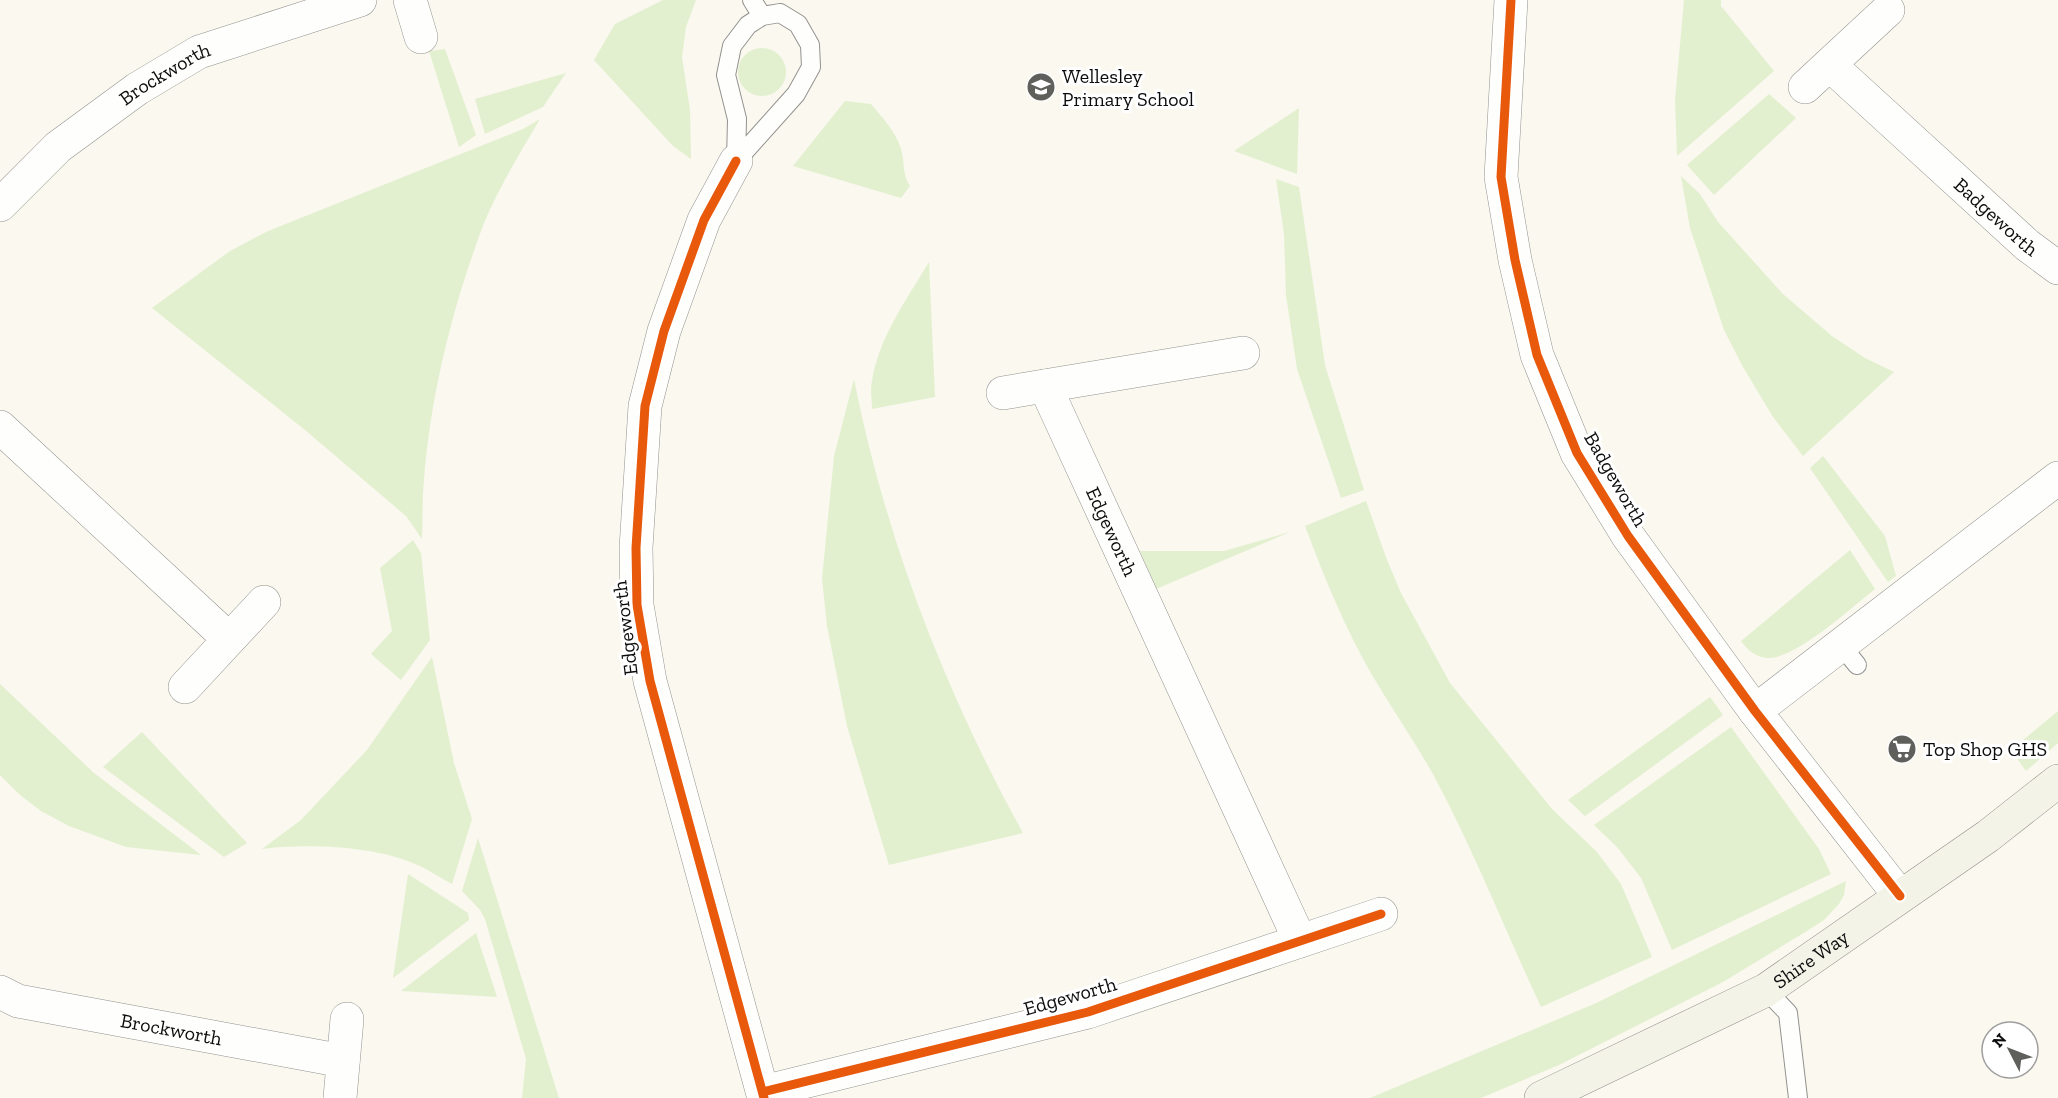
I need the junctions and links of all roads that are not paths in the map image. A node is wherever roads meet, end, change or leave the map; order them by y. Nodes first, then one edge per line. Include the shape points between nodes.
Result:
1 (360, 0) edge
2 (410, 0) edge
3 (752, 0) edge
4 (1511, 0) edge
5 (1888, 10) dead end
6 (762, 16) junction
7 (421, 37) dead end
8 (1830, 65) junction
9 (1805, 87) dead end
10 (736, 161) junction
11 (0, 205) edge
12 (2058, 268) edge
13 (1243, 353) dead end
14 (1045, 386) junction
15 (1003, 393) dead end
16 (0, 427) edge
17 (2058, 478) edge
18 (264, 602) dead end
19 (229, 639) junction
20 (185, 687) dead end
21 (1755, 711) junction
22 (2058, 781) edge
23 (1900, 896) junction
24 (1381, 914) dead end
25 (1300, 940) junction
26 (1766, 990) junction
27 (0, 992) edge
28 (347, 1019) dead end
29 (344, 1061) junction
30 (764, 1095) edge
31 (340, 1098) edge
32 (1541, 1098) edge
33 (1798, 1098) edge

1 - 11 street, Brockworth via 199,52 137,89 58,147
2 - 7 street
3 - 6 lane
4 - 21 street, Badgeworth via 1501,177 1537,355 1577,453 1628,536
5 - 8 street
6 - 10 lane, Edgeworth via 748,25 732,46 726,75 737,119
6 - 10 lane, Edgeworth via 780,13 798,24 810,45 811,67 796,94
8 - 9 street
8 - 12 street, Badgeworth via 2027,245
10 - 30 street, Edgeworth via 704,220 664,331 645,406 636,548 637,605 650,681
13 - 14 street
14 - 15 street
14 - 25 street, Edgeworth
16 - 19 street
17 - 21 street via 1849,655
18 - 19 street
19 - 20 street
21 - 23 street, Badgeworth
22 - 23 street, Shire Way via 1988,836
23 - 26 street, Shire Way
24 - 25 street, Edgeworth
25 - 30 street, Edgeworth via 1088,1012
26 - 32 street, Shire Way
26 - 33 lane via 1788,1013
27 - 29 street, Brockworth via 18,1001
28 - 29 street
29 - 31 street

